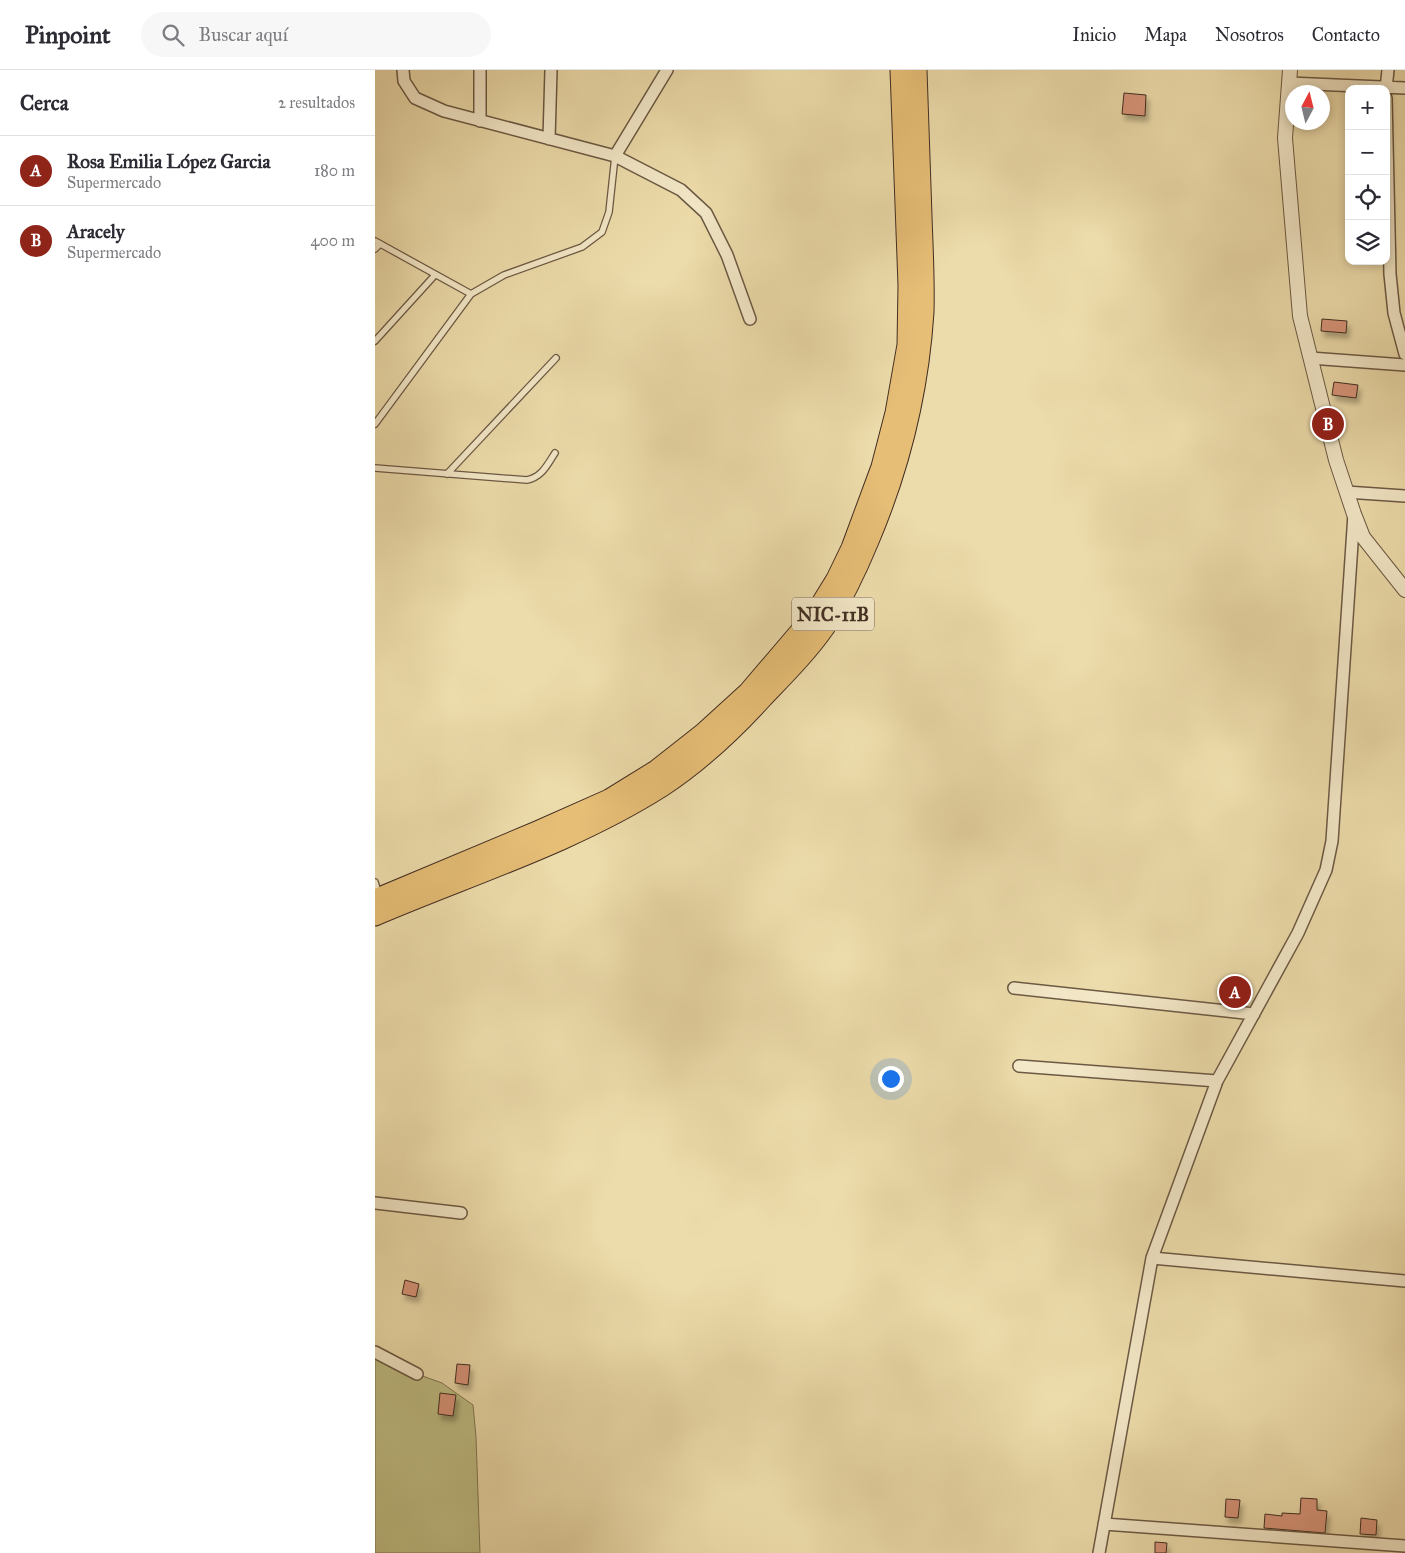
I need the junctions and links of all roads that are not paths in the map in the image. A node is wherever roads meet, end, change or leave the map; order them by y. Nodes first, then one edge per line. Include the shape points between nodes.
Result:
1 (403, 70) edge
2 (480, 70) edge
3 (551, 70) edge
4 (667, 70) edge
5 (889, 70) edge
6 (900, 70) edge
7 (917, 70) edge
8 (1388, 70) edge
9 (1290, 77) edge
10 (1345, 85) edge
11 (1387, 85) edge
12 (1405, 88) edge
13 (1390, 90) edge
14 (901, 91) junction
15 (480, 121) junction
16 (1387, 130) edge
17 (549, 139) junction
18 (615, 156) junction
19 (378, 242) edge
20 (375, 249) edge
21 (435, 275) junction
22 (471, 294) junction
23 (750, 319) dead end
24 (375, 341) edge
25 (1405, 354) edge
26 (556, 358) dead end
27 (1310, 358) junction
28 (1405, 365) edge
29 (375, 424) edge
30 (555, 453) dead end
31 (375, 468) edge
32 (447, 474) junction
33 (1346, 492) junction
34 (1405, 496) edge
35 (1354, 514) junction
36 (1405, 590) edge
37 (377, 893) edge
38 (375, 916) edge
39 (1014, 988) dead end
40 (1254, 1014) junction
41 (1019, 1066) dead end
42 (1217, 1081) junction
43 (375, 1203) edge
44 (461, 1213) dead end
45 (1152, 1258) junction
46 (1405, 1281) edge
47 (375, 1352) edge
48 (417, 1374) dead end
49 (1104, 1524) junction
50 (1405, 1546) edge
51 (1099, 1553) edge

1 - 15 street via 404,81 415,98 444,112
2 - 15 street
3 - 17 street
4 - 18 street
5 - 14 street
6 - 14 highway, NIC-11B
7 - 38 highway, NIC-11B via 924,312 917,372 907,430 885,501 858,567 825,627 717,745 662,786 578,832
8 - 11 street
9 - 10 street
9 - 27 street via 1286,148 1300,316
12 - 13 street
14 - 37 highway, NIC-11B via 907,345 888,446 879,474 851,548 820,605 748,692 656,770 609,799 537,832
15 - 17 street
16 - 25 street via 1390,274 1394,313
17 - 18 street
18 - 22 lane via 609,212 602,232 582,248 504,275
18 - 23 street via 681,190 706,213 727,255
19 - 20 lane
19 - 21 lane
21 - 22 lane
21 - 24 lane
22 - 29 lane
26 - 32 lane
27 - 28 street
27 - 33 street
30 - 32 lane via 536,478 527,480
31 - 32 lane
33 - 34 street
33 - 35 street
35 - 36 street via 1363,537
35 - 40 street via 1333,841 1326,870 1306,915
39 - 40 street
40 - 42 street
41 - 42 street
42 - 45 street
43 - 44 street
45 - 46 street
45 - 49 street
47 - 48 street
49 - 50 street
49 - 51 street

